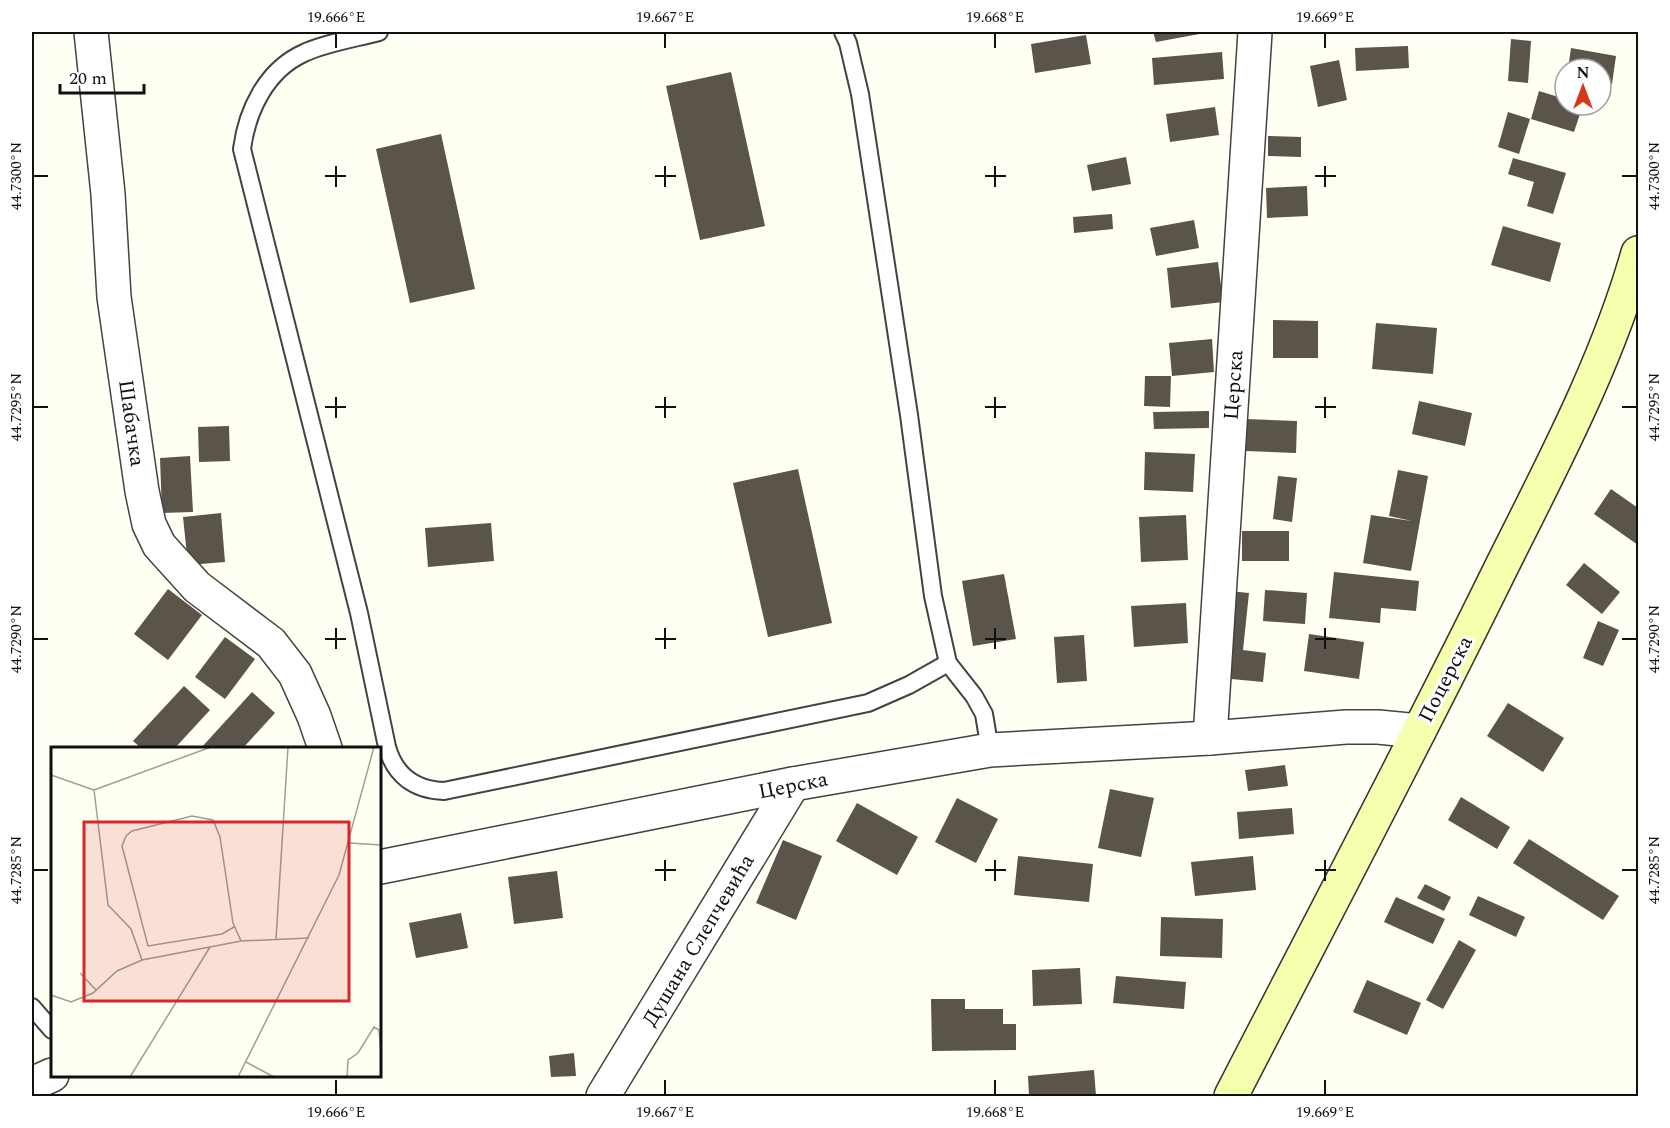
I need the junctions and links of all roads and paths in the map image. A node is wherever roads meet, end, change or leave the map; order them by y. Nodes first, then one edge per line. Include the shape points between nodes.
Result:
1 (91, 32) edge
2 (379, 32) edge
3 (843, 32) edge
4 (1256, 32) edge
5 (1638, 253) edge
6 (948, 663) junction
7 (1419, 731) junction
8 (1210, 738) junction
9 (326, 747) edge
10 (990, 750) junction
11 (793, 784) junction
12 (381, 867) edge
13 (32, 1007) edge
14 (51, 1029) edge
15 (51, 1076) edge
16 (32, 1084) edge
17 (603, 1096) edge
18 (1231, 1096) edge

1 - 9 street, Шабачка via 114,297 149,524 159,545 197,587 271,643 295,674
2 - 6 lane via 304,53 278,72 256,99 242,149 359,613 387,747 397,771 418,786 444,790 868,703
3 - 6 lane via 860,94 933,596
4 - 8 street, Церска
5 - 7 main road, Поцерска via 1625,301 1586,393
6 - 10 lane via 984,714
7 - 8 street, Церска via 1346,727
7 - 18 main road, Поцерска
8 - 10 street, Церска
10 - 11 street, Церска
11 - 12 street, Церска
11 - 17 street, Душана Слепчевића
13 - 14 lane
15 - 16 street

